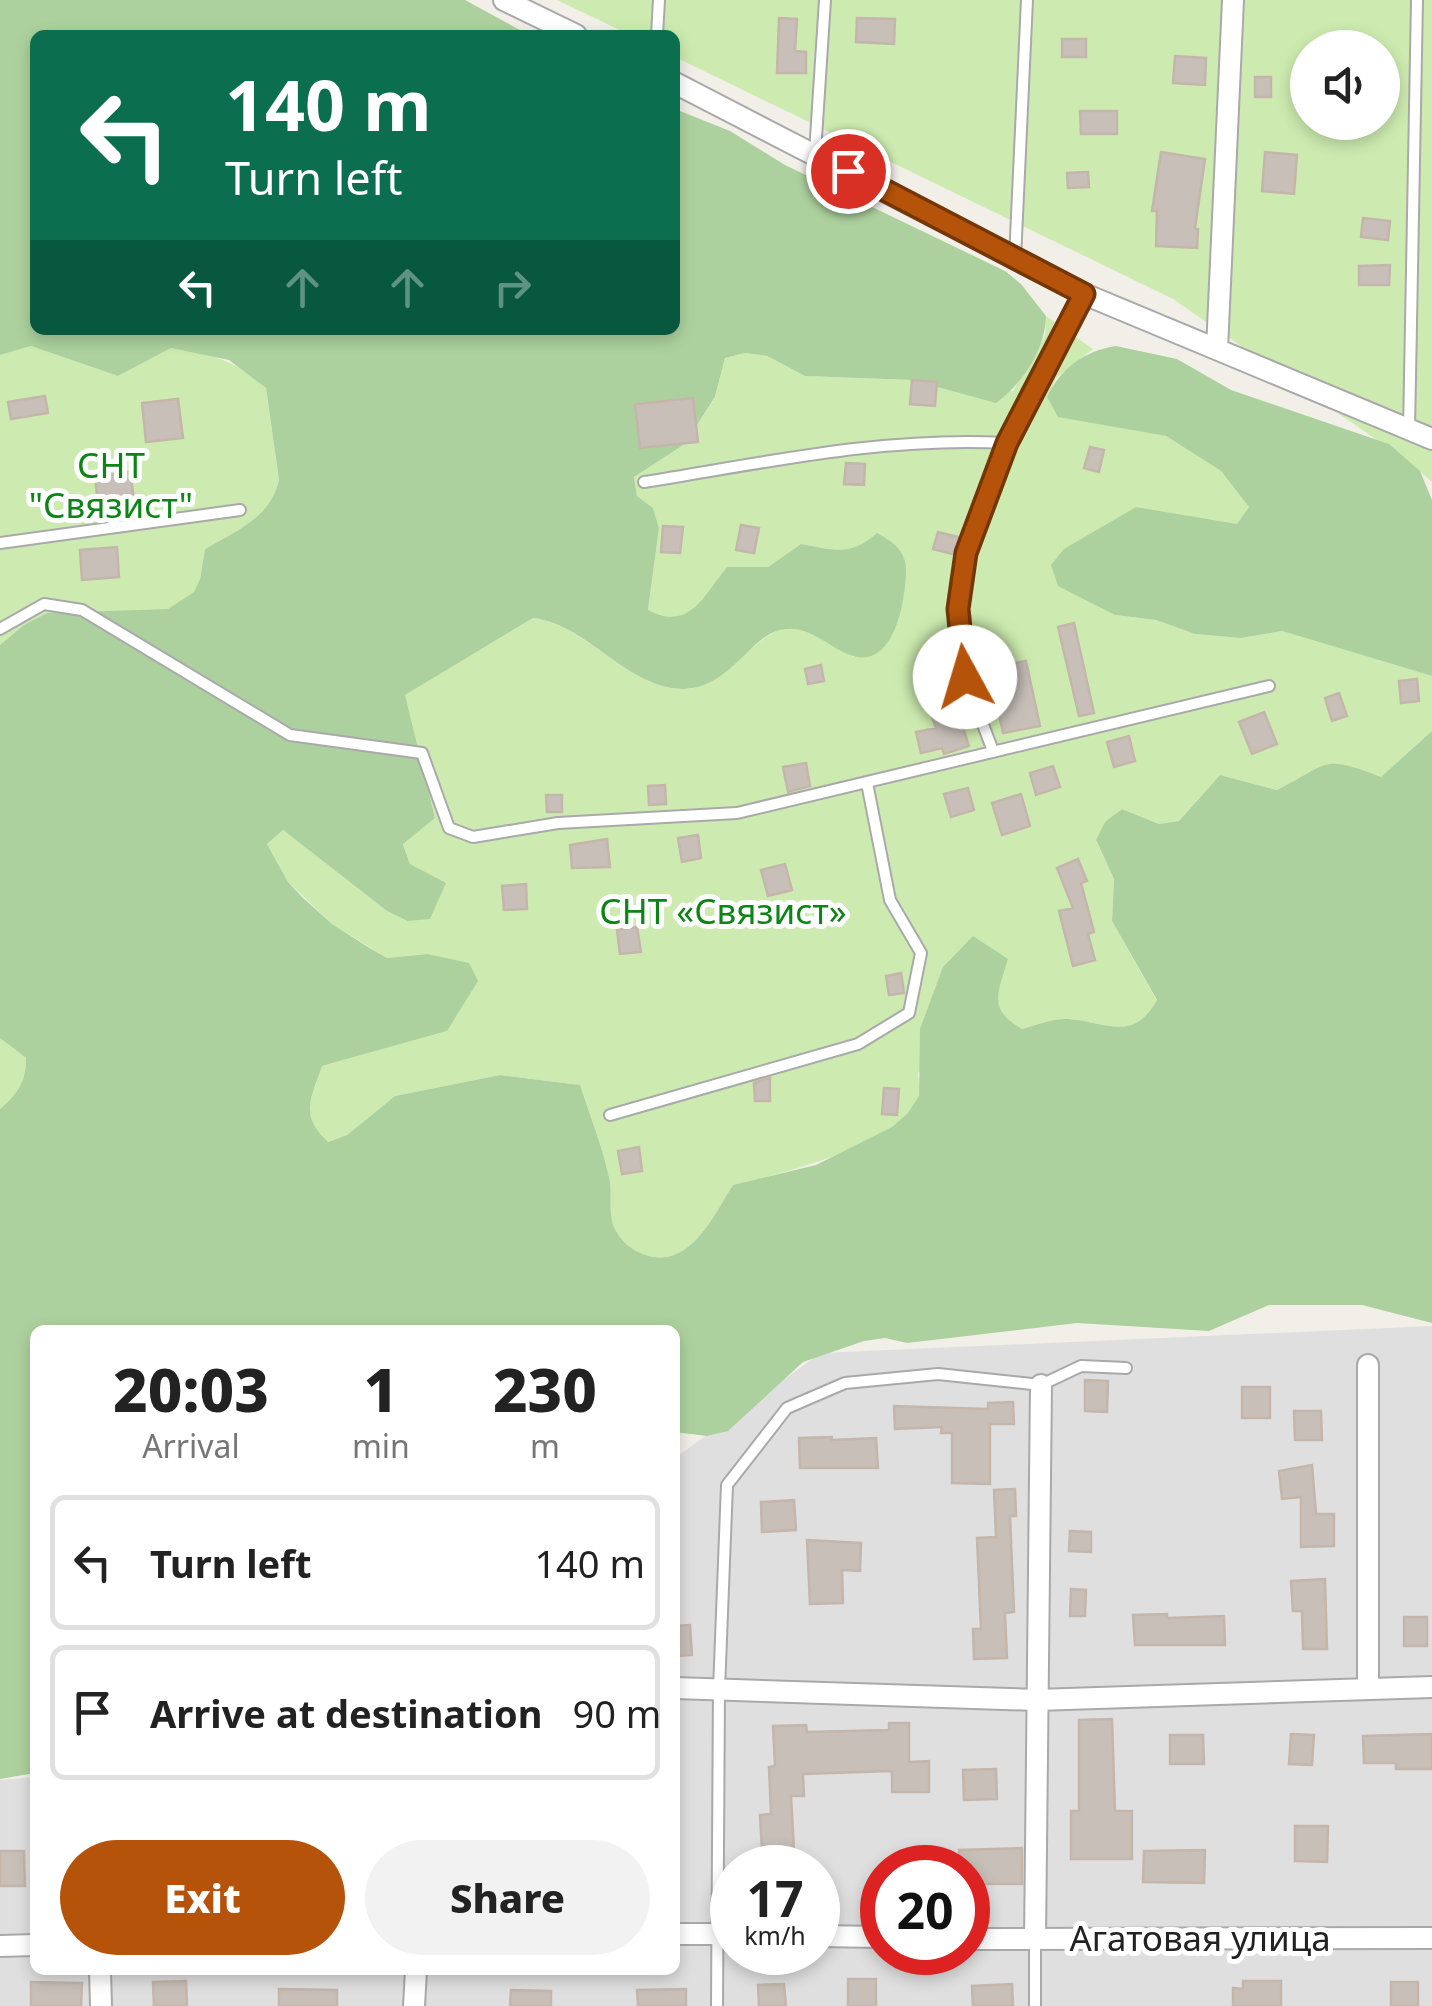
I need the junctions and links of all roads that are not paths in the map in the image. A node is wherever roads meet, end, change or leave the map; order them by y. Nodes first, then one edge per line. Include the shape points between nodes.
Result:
1 (504, 0) edge
2 (659, 0) edge
3 (825, 0) edge
4 (1027, 0) edge
5 (1233, 0) edge
6 (1417, 0) edge
7 (566, 30) edge
8 (656, 30) edge
9 (680, 86) edge
10 (815, 154) junction
11 (1015, 259) junction
12 (1084, 294) junction
13 (1217, 349) junction
14 (1409, 432) junction
15 (1432, 439) edge
16 (1007, 443) junction
17 (644, 482) dead end
18 (240, 510) dead end
19 (0, 544) edge
20 (0, 629) edge
21 (1269, 686) dead end
22 (993, 751) junction
23 (867, 783) junction
24 (610, 1115) dead end
25 (1368, 1365) dead end
26 (1126, 1368) dead end
27 (1040, 1384) junction
28 (1368, 1687) junction
29 (680, 1688) edge
30 (1432, 1688) edge
31 (718, 1690) junction
32 (1037, 1700) junction
33 (722, 1845) edge
34 (680, 1934) edge
35 (710, 1934) edge
36 (1432, 1938) edge
37 (990, 1939) edge
38 (1035, 1940) junction
39 (0, 1946) edge
40 (30, 1946) edge
41 (100, 1975) edge
42 (416, 1975) edge
43 (720, 1975) edge
44 (101, 2006) edge
45 (414, 2006) edge
46 (717, 2006) edge
47 (1036, 2006) edge

1 - 7 street
2 - 8 lane
3 - 10 lane
4 - 11 lane
5 - 13 street
6 - 14 lane
9 - 10 street
10 - 11 street
11 - 12 street
12 - 13 street
12 - 16 lane
13 - 14 street
14 - 15 street
16 - 17 lane via 950,440 843,450
16 - 22 lane via 966,553 958,609 965,677
18 - 19 lane
20 - 23 lane via 44,604 82,610 290,735 422,753 448,828 473,837 558,823 737,813
21 - 22 lane
22 - 23 lane
23 - 24 lane via 890,900 920,953 909,1013 858,1044
25 - 28 street
26 - 27 lane via 1081,1366
27 - 31 lane via 938,1374 846,1382 787,1408 727,1485
27 - 32 street
28 - 30 street
28 - 32 street
29 - 31 street
31 - 32 street
31 - 33 lane
32 - 38 street
34 - 35 street
36 - 38 street, Агатовая улица
37 - 38 street, Агатовая улица
38 - 47 lane
39 - 40 street
41 - 44 street
42 - 45 street
43 - 46 lane

